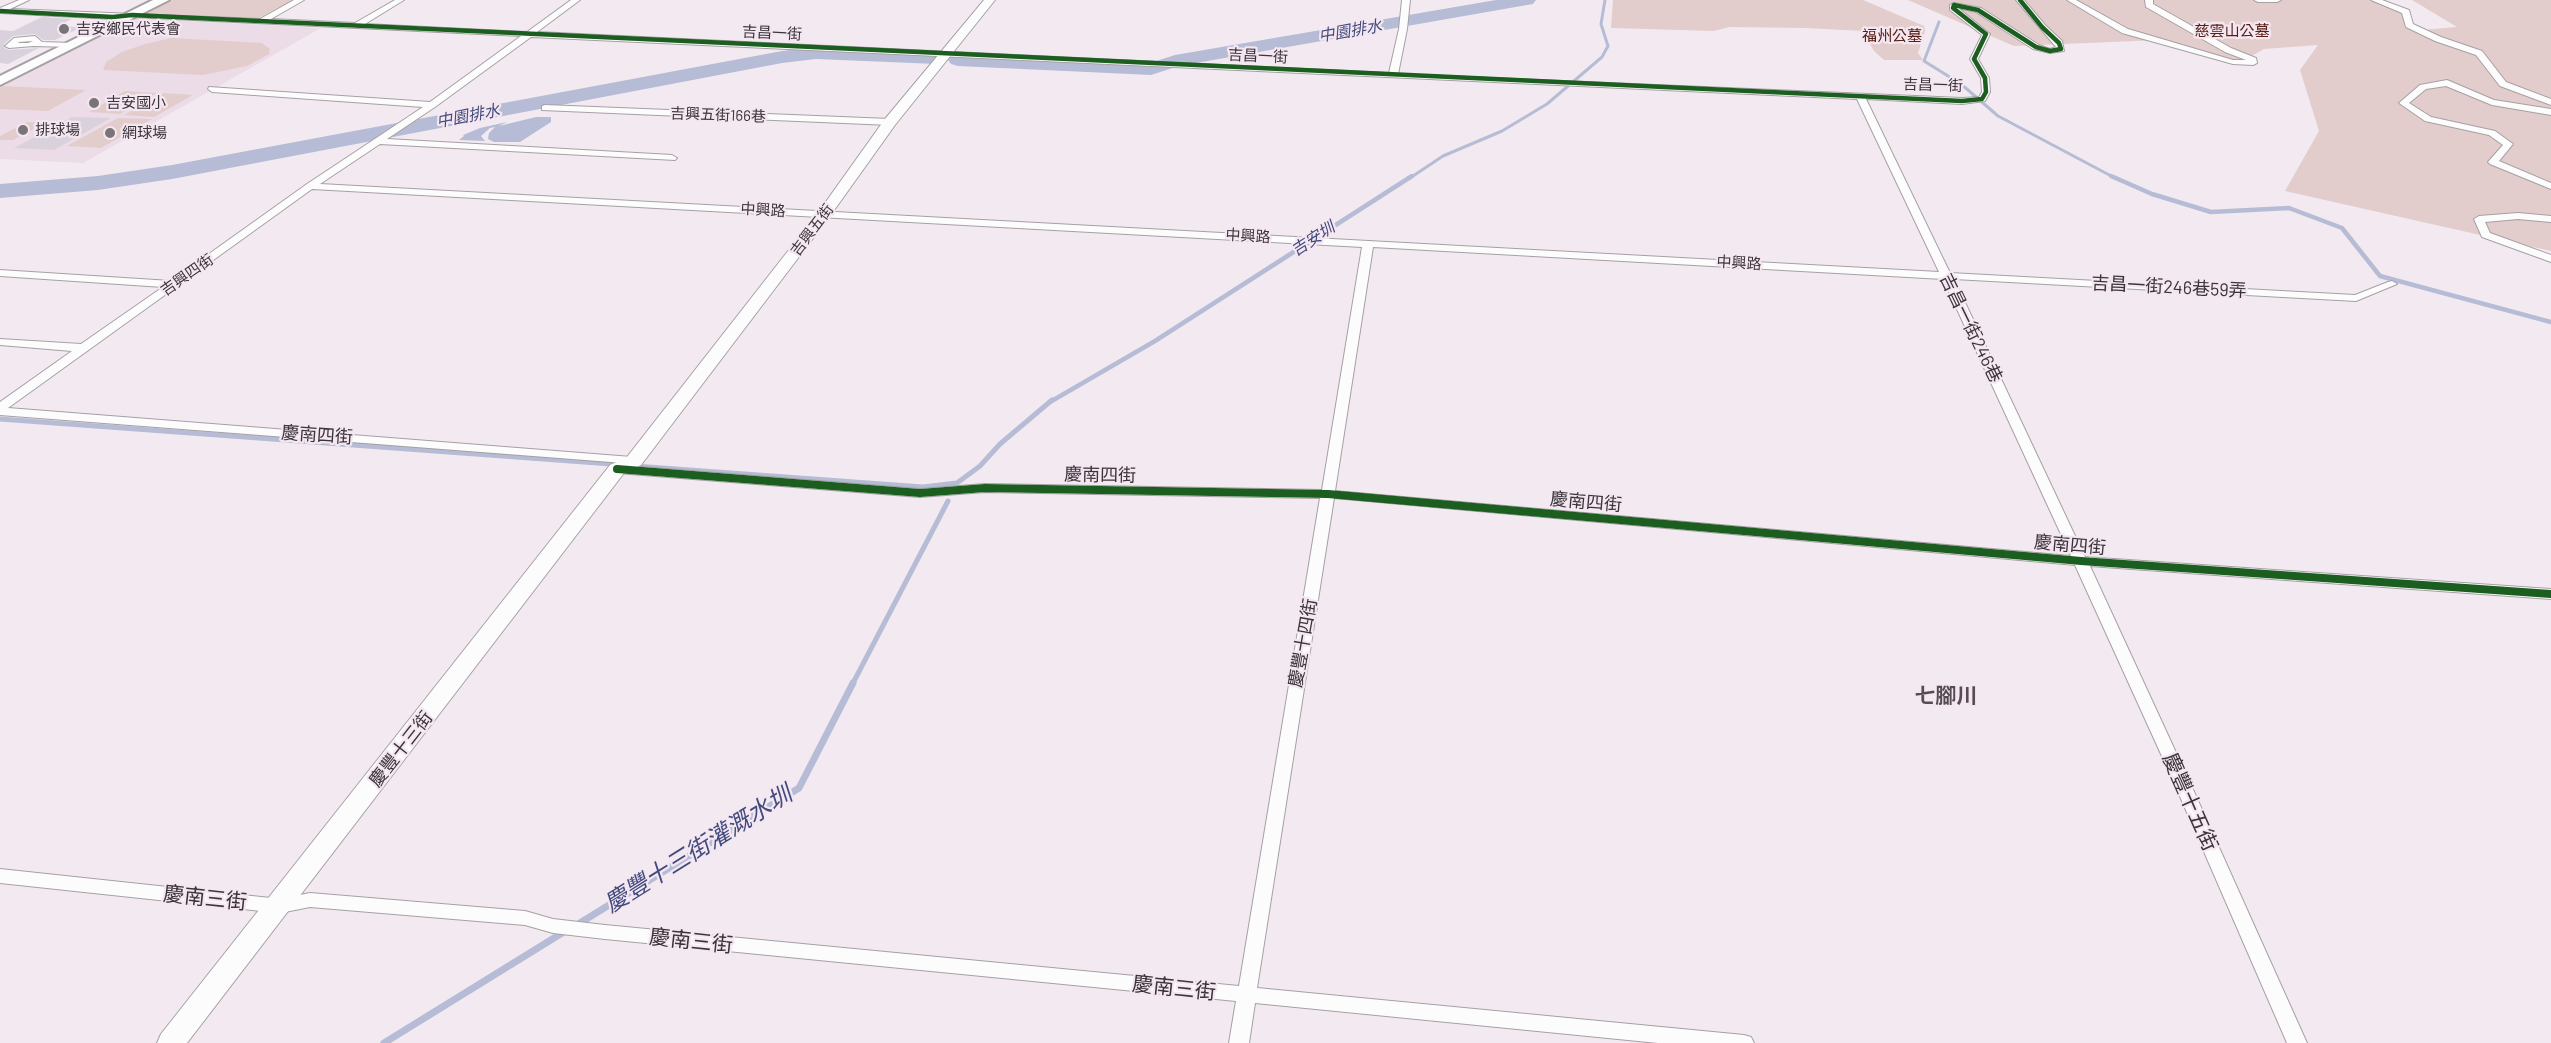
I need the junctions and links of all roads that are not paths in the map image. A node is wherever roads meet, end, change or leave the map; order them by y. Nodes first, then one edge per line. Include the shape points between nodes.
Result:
1 (25, 0) edge
2 (148, 0) edge
3 (163, 0) edge
4 (300, 0) edge
5 (400, 0) edge
6 (576, 0) edge
7 (990, 0) edge
8 (1406, 0) edge
9 (2020, 0) edge
10 (2071, 0) edge
11 (2149, 0) edge
12 (2258, 0) edge
13 (2277, 0) edge
14 (2375, 0) edge
15 (0, 11) edge
16 (132, 15) junction
17 (113, 17) junction
18 (260, 22) junction
19 (354, 27) junction
20 (527, 35) junction
21 (34, 44) dead end
22 (57, 44) junction
23 (72, 45) junction
24 (948, 55) junction
25 (0, 72) edge
26 (1393, 76) junction
27 (0, 81) edge
28 (212, 89) dead end
29 (1860, 96) junction
30 (2551, 102) edge
31 (432, 105) junction
32 (545, 108) dead end
33 (2551, 112) edge
34 (890, 122) junction
35 (378, 143) junction
36 (672, 158) dead end
37 (310, 186) junction
38 (2551, 186) edge
39 (825, 213) junction
40 (2551, 219) edge
41 (1368, 244) junction
42 (2551, 259) edge
43 (0, 273) edge
44 (1944, 274) junction
45 (174, 284) junction
46 (2392, 284) dead end
47 (0, 342) edge
48 (82, 348) junction
49 (0, 409) edge
50 (626, 465) junction
51 (1329, 494) junction
52 (2080, 561) junction
53 (2551, 594) edge
54 (0, 876) edge
55 (280, 906) junction
56 (1247, 995) junction
57 (171, 1043) edge
58 (1239, 1043) edge
59 (1744, 1043) edge
60 (2297, 1043) edge

1 - 15 street
2 - 17 main road
3 - 16 main road
4 - 18 street
5 - 19 street
6 - 20 street
7 - 24 street, 吉興五街
8 - 26 street
9 - 29 street, 吉昌一街 via 2061,49 2036,47 1972,8 1954,5 1986,34 1974,59 1984,78 1986,92 1982,99
10 - 11 street via 2125,31 2233,62 2253,63 2149,5
12 - 13 street
14 - 30 street via 2406,12 2409,25 2479,53 2503,84
15 - 17 street, 吉昌一街
16 - 17 street, 吉昌一街
16 - 18 street, 吉昌一街
16 - 23 main road
17 - 22 main road
18 - 19 street, 吉昌一街
19 - 20 street, 吉昌一街
20 - 24 street, 吉昌一街
20 - 31 street
21 - 22 street
22 - 23 street
22 - 25 main road
23 - 27 main road
24 - 26 street, 吉昌一街
24 - 34 street, 吉興五街
26 - 29 street, 吉昌一街
28 - 31 street
29 - 44 street, 吉昌一街246巷
31 - 35 street, 吉興四街
32 - 34 street, 吉興五街166巷
33 - 38 street via 2492,102 2446,83 2423,87 2403,103 2428,119 2492,133 2508,144 2493,162
34 - 39 street, 吉興五街
35 - 36 street
35 - 37 street, 吉興四街
37 - 39 street, 中興路
37 - 45 street, 吉興四街
39 - 41 street, 中興路
39 - 50 street, 吉興五街
40 - 42 street via 2479,219 2486,235
41 - 44 street, 中興路
41 - 51 street, 慶豐十四街
43 - 45 street
44 - 46 street, 吉昌一街246巷59弄 via 2356,298
44 - 52 street, 吉昌一街246巷
45 - 48 street, 吉興四街
47 - 48 street
48 - 49 street, 吉興四街
49 - 50 street, 慶南四街
50 - 51 street, 慶南四街 via 920,493 985,488
50 - 55 street, 慶豐十三街
51 - 52 street, 慶南四街
51 - 56 street, 慶豐十四街
52 - 53 street, 慶南四街
52 - 60 street, 慶豐十五街
54 - 55 street, 慶南三街
55 - 56 street, 慶南三街 via 310,900 525,918 553,927
55 - 57 street, 慶豐十三街
56 - 58 street, 慶豐十四街
56 - 59 street, 慶南三街

